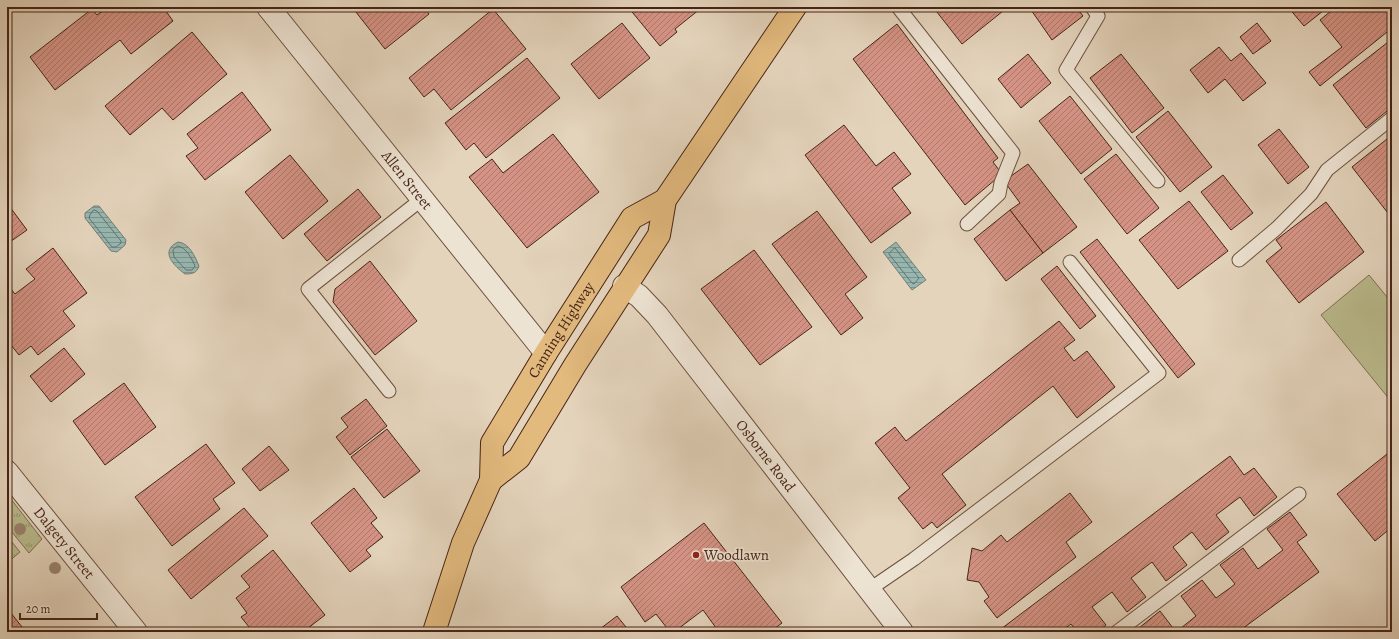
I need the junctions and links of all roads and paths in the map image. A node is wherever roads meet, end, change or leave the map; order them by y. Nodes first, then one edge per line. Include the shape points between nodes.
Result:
1 (268, 7) edge
2 (795, 7) edge
3 (898, 7) edge
4 (1092, 7) edge
5 (1392, 118) edge
6 (1158, 181) dead end
7 (422, 199) junction
8 (664, 200) junction
9 (967, 224) dead end
10 (1238, 260) dead end
11 (1070, 262) dead end
12 (624, 286) junction
13 (546, 353) junction
14 (389, 391) dead end
15 (7, 472) edge
16 (491, 480) junction
17 (1299, 494) dead end
18 (870, 589) junction
19 (136, 632) edge
20 (434, 632) edge
21 (902, 632) edge
22 (1117, 632) edge

1 - 7 street, Allen Street
2 - 8 highway, Canning Highway
3 - 9 lane via 1013,153 999,194
4 - 6 lane via 1098,16 1066,70
5 - 10 lane via 1327,170 1312,194 1277,228
7 - 13 street, Allen Street
7 - 14 lane via 308,289
8 - 12 highway, Canning Highway via 659,235
8 - 13 highway, Canning Highway via 632,218
11 - 18 lane via 1159,373 914,559
12 - 16 highway, Canning Highway via 519,458
12 - 18 street, Osborne Road via 639,296 658,315
13 - 16 highway, Canning Highway via 492,443
15 - 19 street, Dalgety Street
16 - 20 highway, Canning Highway via 463,542
17 - 22 lane
18 - 21 street, Osborne Road

